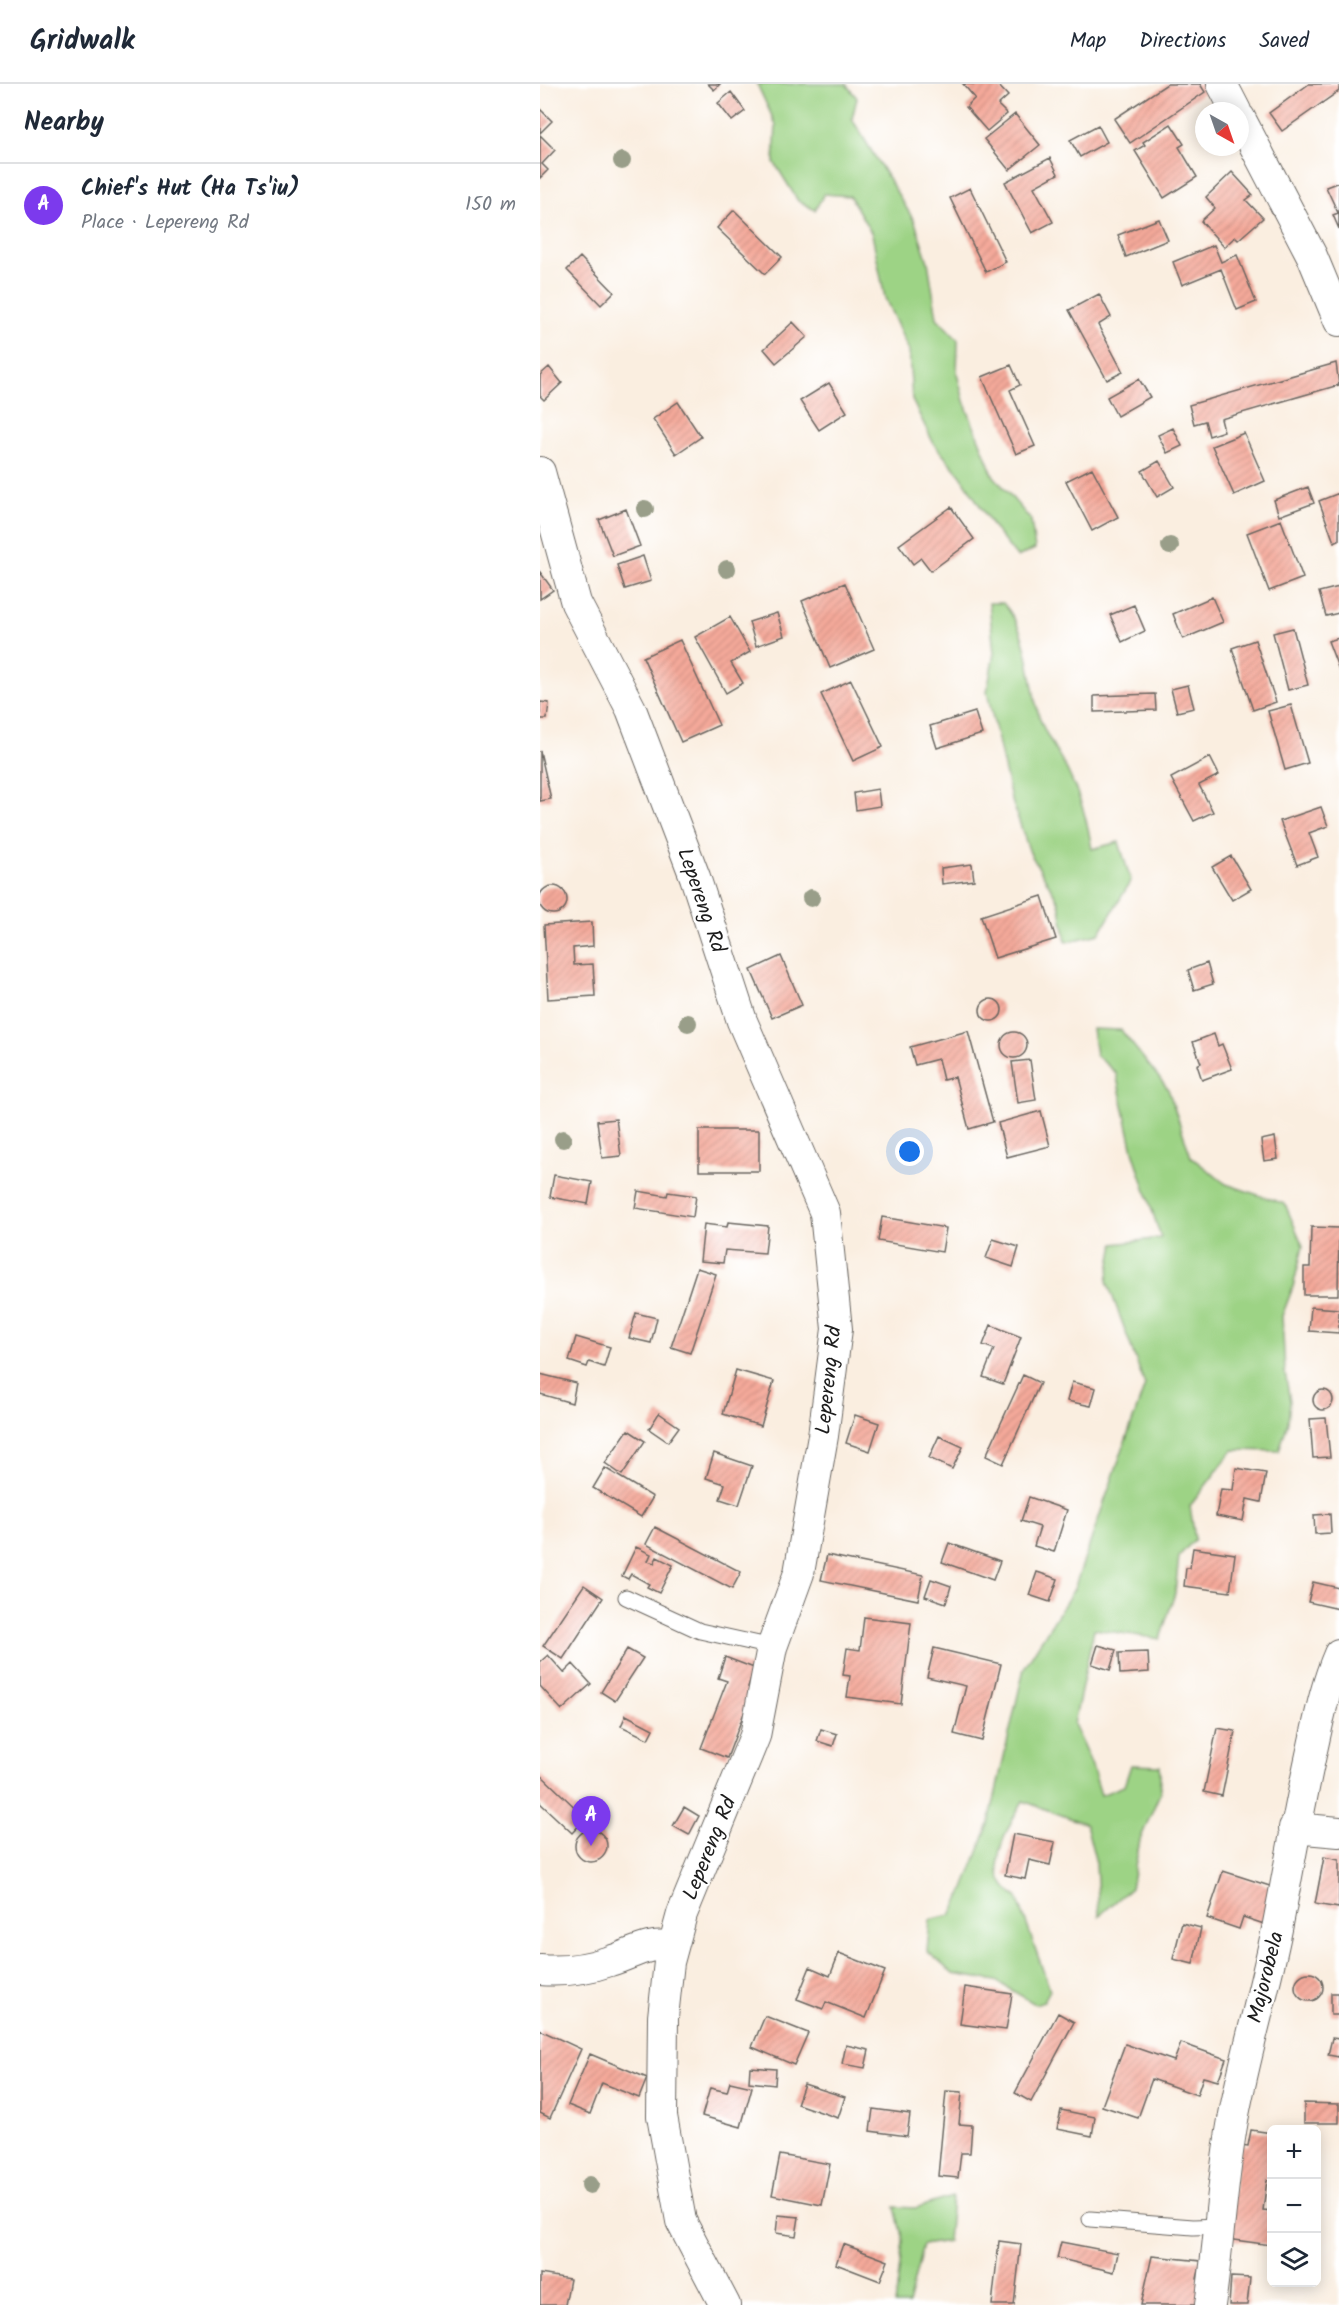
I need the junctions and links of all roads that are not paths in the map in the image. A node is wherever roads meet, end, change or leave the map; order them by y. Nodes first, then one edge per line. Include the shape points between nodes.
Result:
1 (1222, 84) edge
2 (1231, 102) edge
3 (1249, 135) edge
4 (1339, 321) edge
5 (540, 472) edge
6 (626, 1597) dead end
7 (772, 1647) junction
8 (1339, 1654) edge
9 (1294, 1828) junction
10 (1339, 1832) edge
11 (674, 1946) junction
12 (540, 1970) edge
13 (1090, 2219) dead end
14 (1220, 2226) junction
15 (725, 2305) edge
16 (1210, 2305) edge

1 - 2 street
3 - 4 street via 1312,256
5 - 7 street, Lepereng Rd via 576,603 631,709 695,877 742,1021 825,1214 837,1329 799,1573
6 - 7 lane via 700,1631
7 - 11 street, Lepereng Rd via 755,1736 682,1914
8 - 9 street, Majorobela via 1328,1680
9 - 10 street
9 - 14 street, Majorobela via 1277,1930 1233,2121
11 - 12 street via 657,1943 610,1961 565,1972
11 - 15 street, Lepereng Rd via 663,2017 662,2116 681,2222
13 - 14 lane
14 - 16 street, Majorobela

